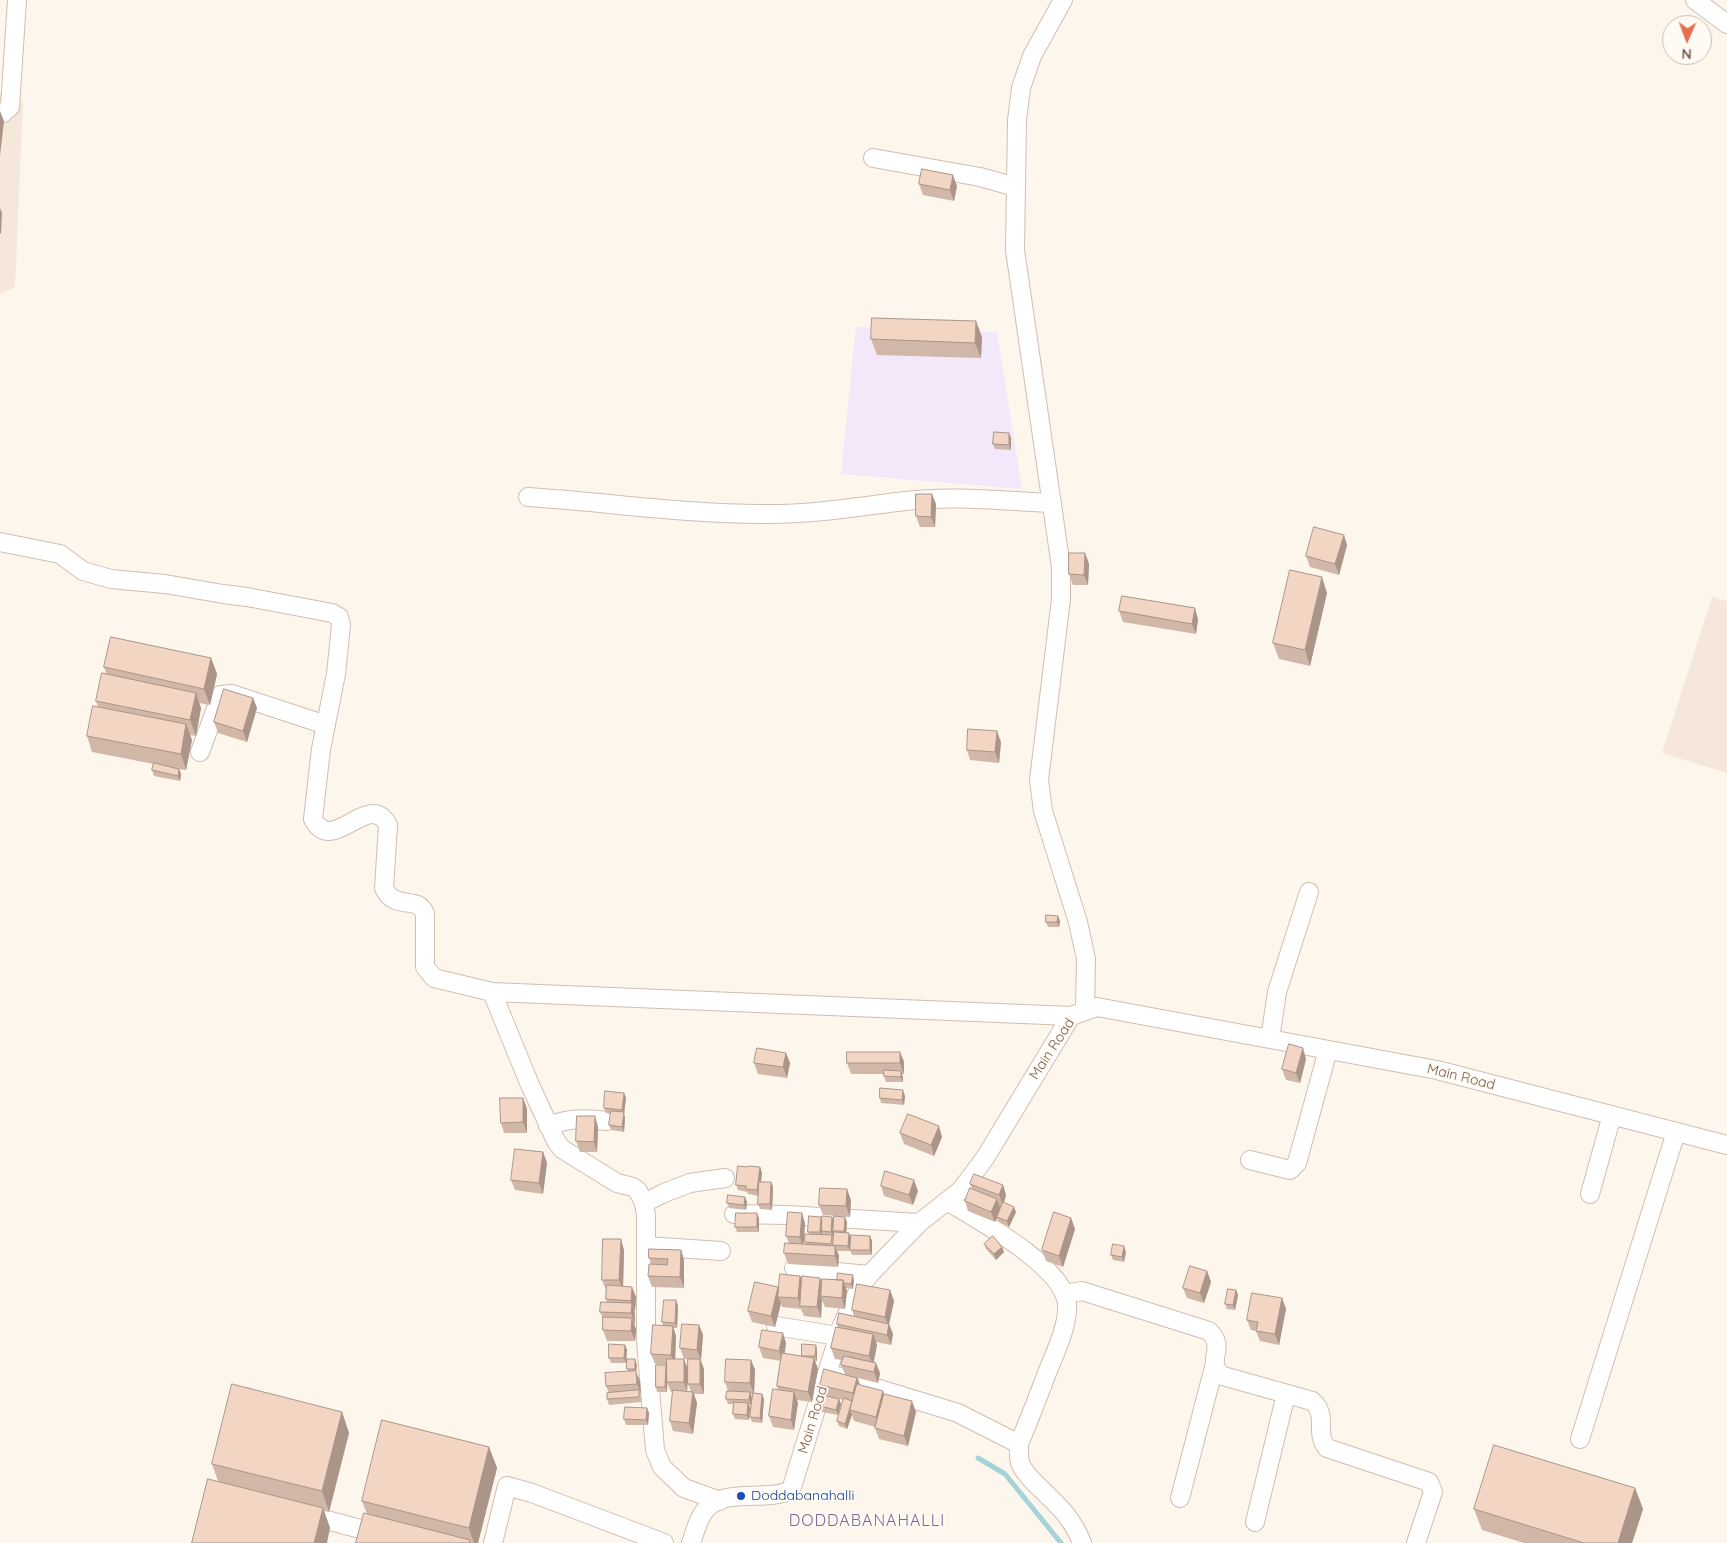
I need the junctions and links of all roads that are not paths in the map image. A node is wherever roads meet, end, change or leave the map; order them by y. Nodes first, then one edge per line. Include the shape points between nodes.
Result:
1 (17, 0) edge
2 (1063, 0) edge
3 (1695, 0) edge
4 (1727, 24) edge
5 (0, 113) edge
6 (873, 158) dead end
7 (1016, 186) junction
8 (528, 497) dead end
9 (1052, 504) junction
10 (0, 542) edge
11 (326, 725) junction
12 (200, 752) dead end
13 (1309, 892) dead end
14 (492, 992) junction
15 (1078, 1014) junction
16 (1270, 1039) junction
17 (1328, 1050) junction
18 (1612, 1115) junction
19 (607, 1121) dead end
20 (548, 1126) junction
21 (1676, 1132) junction
22 (1727, 1145) edge
23 (1250, 1160) dead end
24 (725, 1178) dead end
25 (1590, 1194) dead end
26 (947, 1201) junction
27 (644, 1203) junction
28 (734, 1214) edge
29 (919, 1223) junction
30 (646, 1246) junction
31 (721, 1251) dead end
32 (794, 1268) dead end
33 (870, 1276) junction
34 (1064, 1294) junction
35 (776, 1326) dead end
36 (838, 1336) junction
37 (1214, 1366) junction
38 (828, 1373) junction
39 (1286, 1394) junction
40 (1580, 1439) dead end
41 (1019, 1444) junction
42 (1180, 1498) dead end
43 (720, 1501) junction
44 (290, 1511) edge
45 (1255, 1522) dead end
46 (413, 1543) edge
47 (493, 1543) edge
48 (664, 1543) edge
49 (691, 1543) edge
50 (1082, 1543) edge
51 (1416, 1543) edge

1 - 5 street via 10,107
2 - 7 street via 1032,56 1021,88
3 - 4 street
6 - 7 street
7 - 9 street via 1015,250
8 - 9 street via 674,511 762,514 824,512 905,501 958,498
9 - 15 street via 1061,567 1061,599 1039,780 1043,810 1078,922 1086,959
10 - 11 street via 60,554 83,571 111,578 166,584 332,613 341,625
11 - 12 street via 225,693 221,695
11 - 14 street via 313,819 317,828 331,832 368,814 384,819 388,825 384,888 392,900 423,908 426,967 430,974 434,978
13 - 16 street via 1277,992
14 - 15 street
14 - 20 street
15 - 16 street, Main Road via 1096,1007
15 - 26 street, Main Road via 985,1158 961,1190
16 - 17 street, Main Road
17 - 18 street, Main Road via 1437,1070
17 - 23 street via 1297,1163 1290,1170
18 - 21 street, Main Road
18 - 25 street
19 - 20 street via 574,1119
20 - 27 street via 562,1149 618,1183 633,1187
21 - 22 street, Main Road
21 - 40 street
24 - 27 street via 690,1183
26 - 29 street, Main Road
26 - 34 street via 1006,1237 1046,1268
27 - 30 street
28 - 29 street
29 - 33 street, Main Road
30 - 31 street
30 - 43 street via 646,1340 655,1450 662,1467 684,1488
32 - 33 street
33 - 36 street, Main Road via 860,1287
34 - 37 street via 1082,1291 1210,1331 1216,1337
34 - 41 street via 1067,1312 1058,1344
35 - 36 street
36 - 38 street, Main Road
37 - 39 street via 1223,1376
37 - 42 street
38 - 41 street via 958,1413
38 - 43 street, Main Road via 791,1490 776,1495 741,1496
39 - 45 street
39 - 51 street via 1312,1401 1318,1406 1321,1436 1327,1448 1429,1482 1433,1492
41 - 50 street via 1021,1466 1063,1511
43 - 49 street, Main Road via 708,1507 702,1515
44 - 46 street
47 - 48 street via 507,1486

